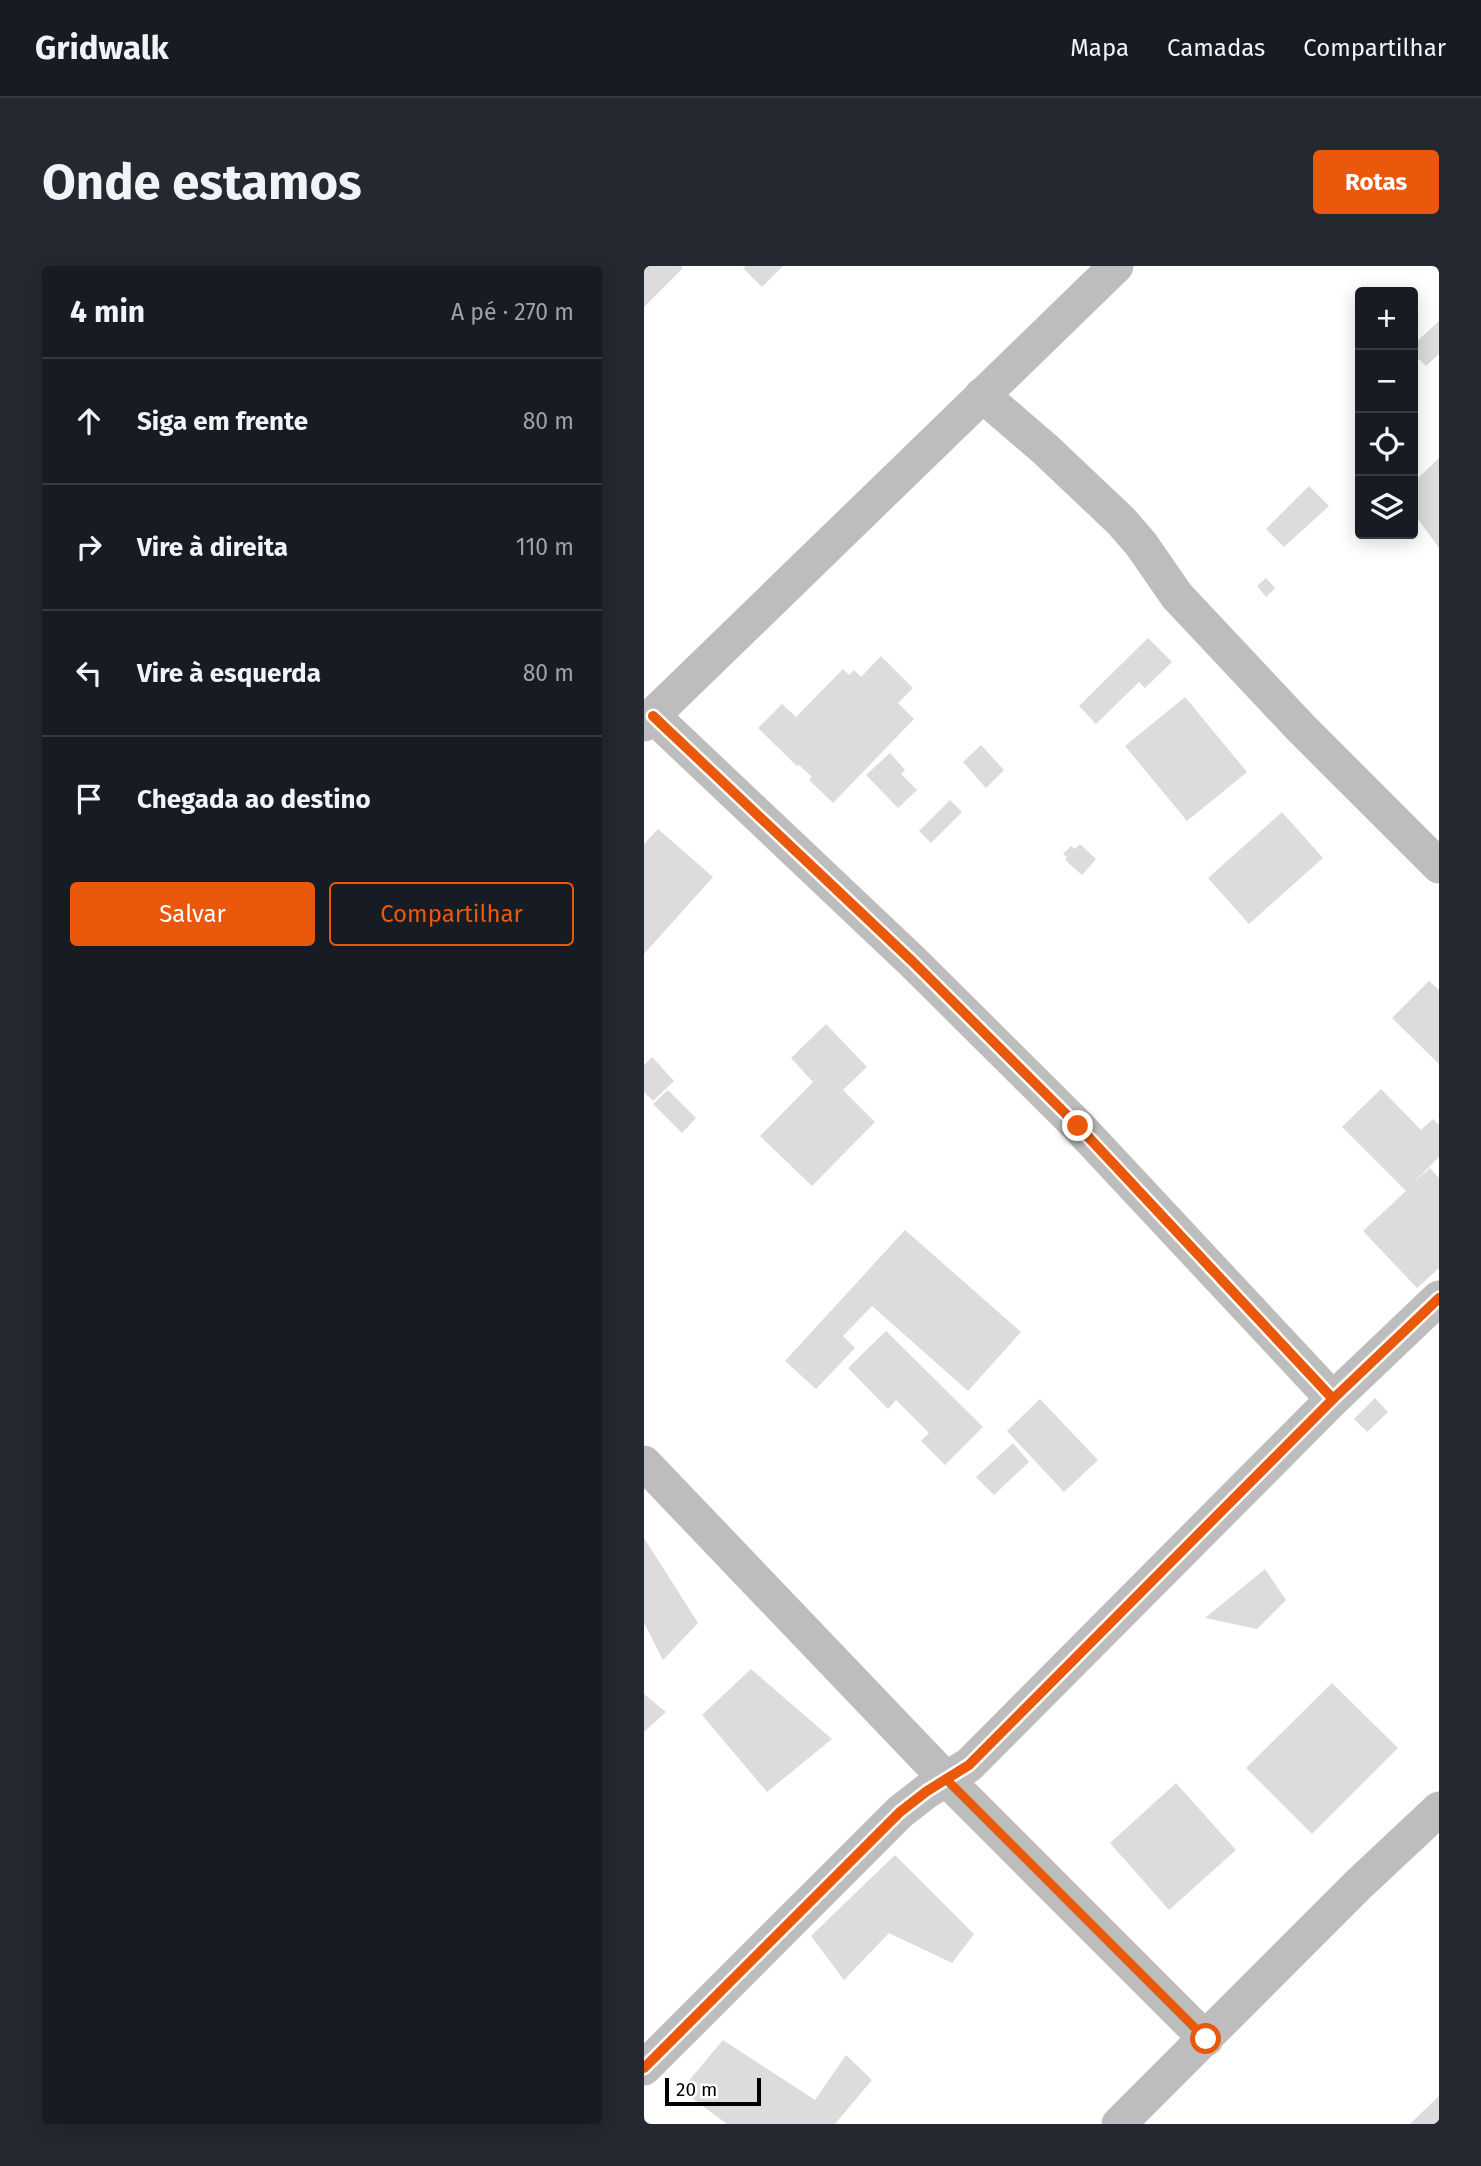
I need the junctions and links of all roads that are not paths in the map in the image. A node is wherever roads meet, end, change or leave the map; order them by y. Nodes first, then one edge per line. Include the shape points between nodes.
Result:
1 (1116, 266) edge
2 (982, 395) junction
3 (649, 720) edge
4 (1439, 866) edge
5 (1439, 1298) edge
6 (1333, 1399) junction
7 (645, 1465) edge
8 (946, 1779) junction
9 (1439, 1810) edge
10 (1206, 2039) junction
11 (644, 2068) edge
12 (1119, 2124) edge

1 - 2 street
2 - 3 street
2 - 4 street via 1121,521 1177,596
3 - 6 street via 913,962 1068,1117
5 - 6 street
6 - 8 street via 969,1765
7 - 8 street
8 - 10 street
8 - 11 street via 900,1812
9 - 10 street
10 - 12 street

